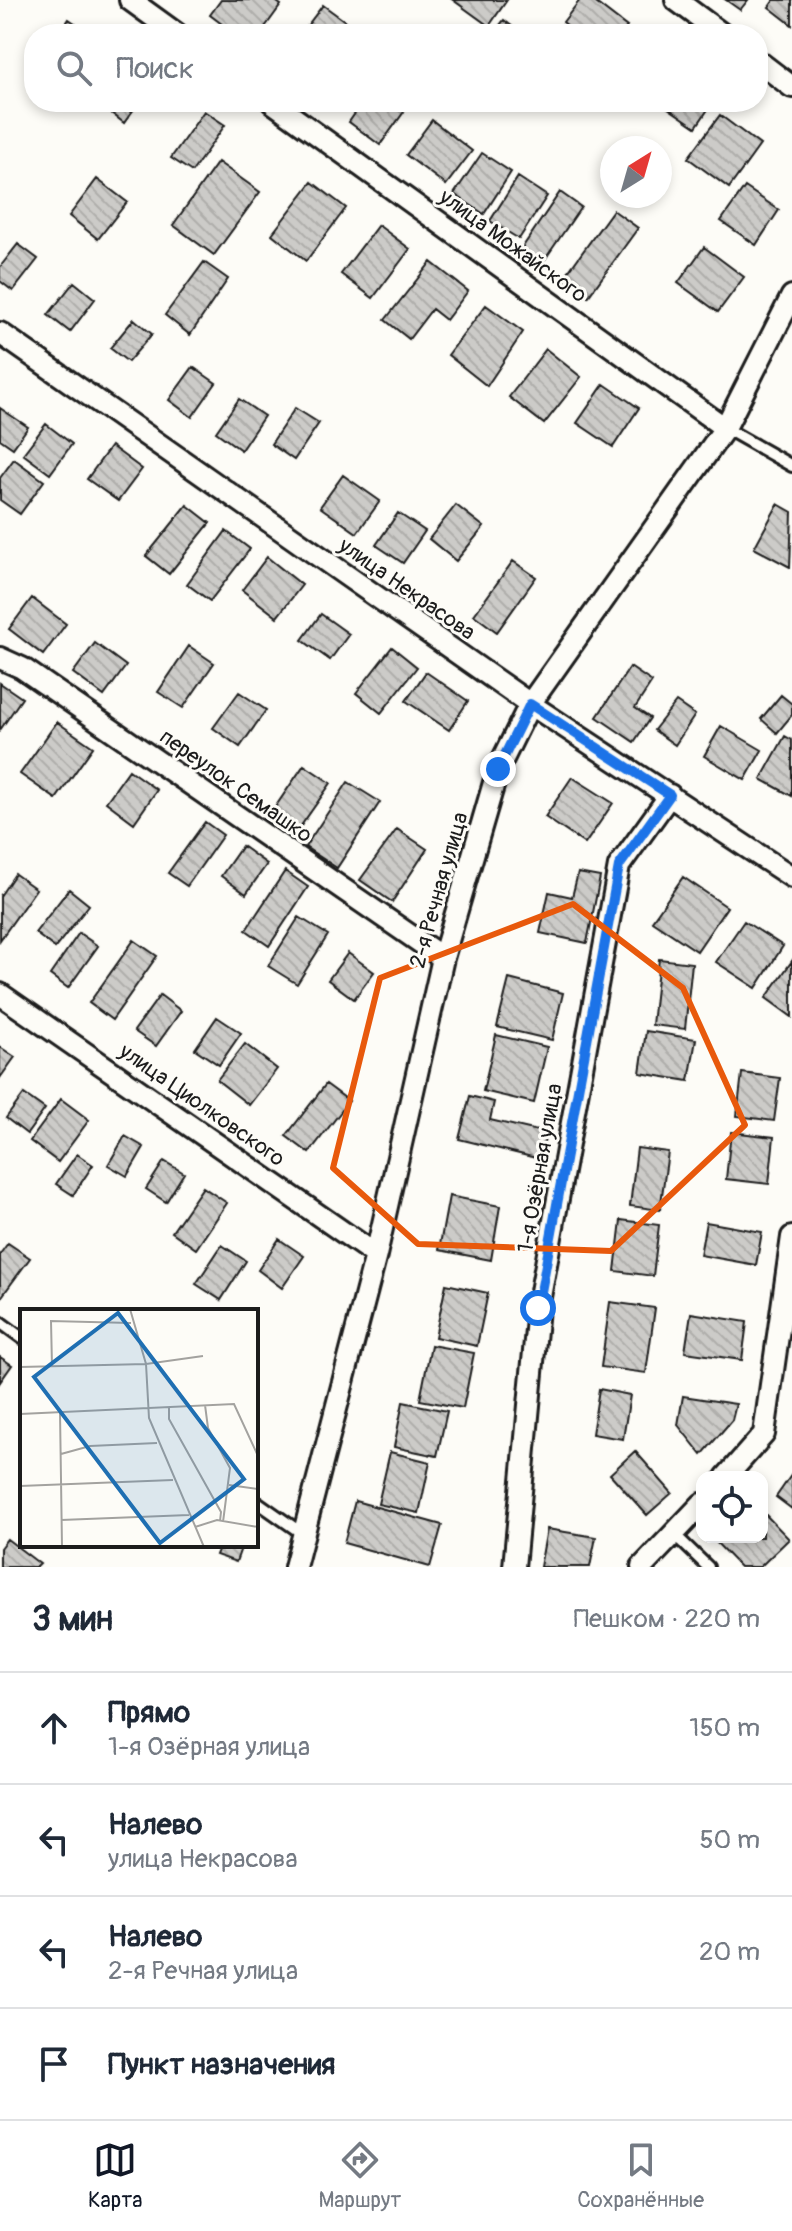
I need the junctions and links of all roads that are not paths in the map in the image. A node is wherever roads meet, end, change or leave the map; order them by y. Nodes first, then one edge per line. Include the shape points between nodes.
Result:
1 (130, 0) edge
2 (676, 0) edge
3 (157, 8) edge
4 (169, 24) edge
5 (708, 24) edge
6 (768, 69) edge
7 (792, 87) edge
8 (286, 112) edge
9 (792, 296) edge
10 (0, 333) edge
11 (725, 428) junction
12 (792, 466) edge
13 (0, 658) edge
14 (530, 704) junction
15 (670, 795) junction
16 (792, 877) edge
17 (443, 958) junction
18 (0, 994) edge
19 (792, 1237) edge
20 (376, 1255) junction
21 (0, 1322) edge
22 (20, 1337) edge
23 (731, 1471) edge
24 (258, 1502) edge
25 (696, 1511) edge
26 (303, 1534) junction
27 (675, 1535) junction
28 (295, 1567) edge
29 (514, 1567) edge
30 (642, 1567) edge
31 (708, 1567) edge

1 - 3 street
2 - 5 street
3 - 4 street
6 - 7 street
8 - 11 street, улица Можайского
9 - 11 street, 2-я Речная улица
10 - 14 street, улица Некрасова
11 - 12 lane
11 - 14 street, 2-я Речная улица
13 - 17 street, переулок Семашко via 22,668
14 - 15 street, улица Некрасова
14 - 17 street, 2-я Речная улица via 498,769
15 - 16 street, улица Некрасова
15 - 29 street, 1-я Озёрная улица via 619,866 538,1308
17 - 20 street, 2-я Речная улица
18 - 20 street, улица Циолковского
19 - 23 street via 764,1434
20 - 26 street, 2-я Речная улица
21 - 22 lane
24 - 26 lane
25 - 27 street
26 - 28 street, 2-я Речная улица
27 - 30 street
27 - 31 lane

